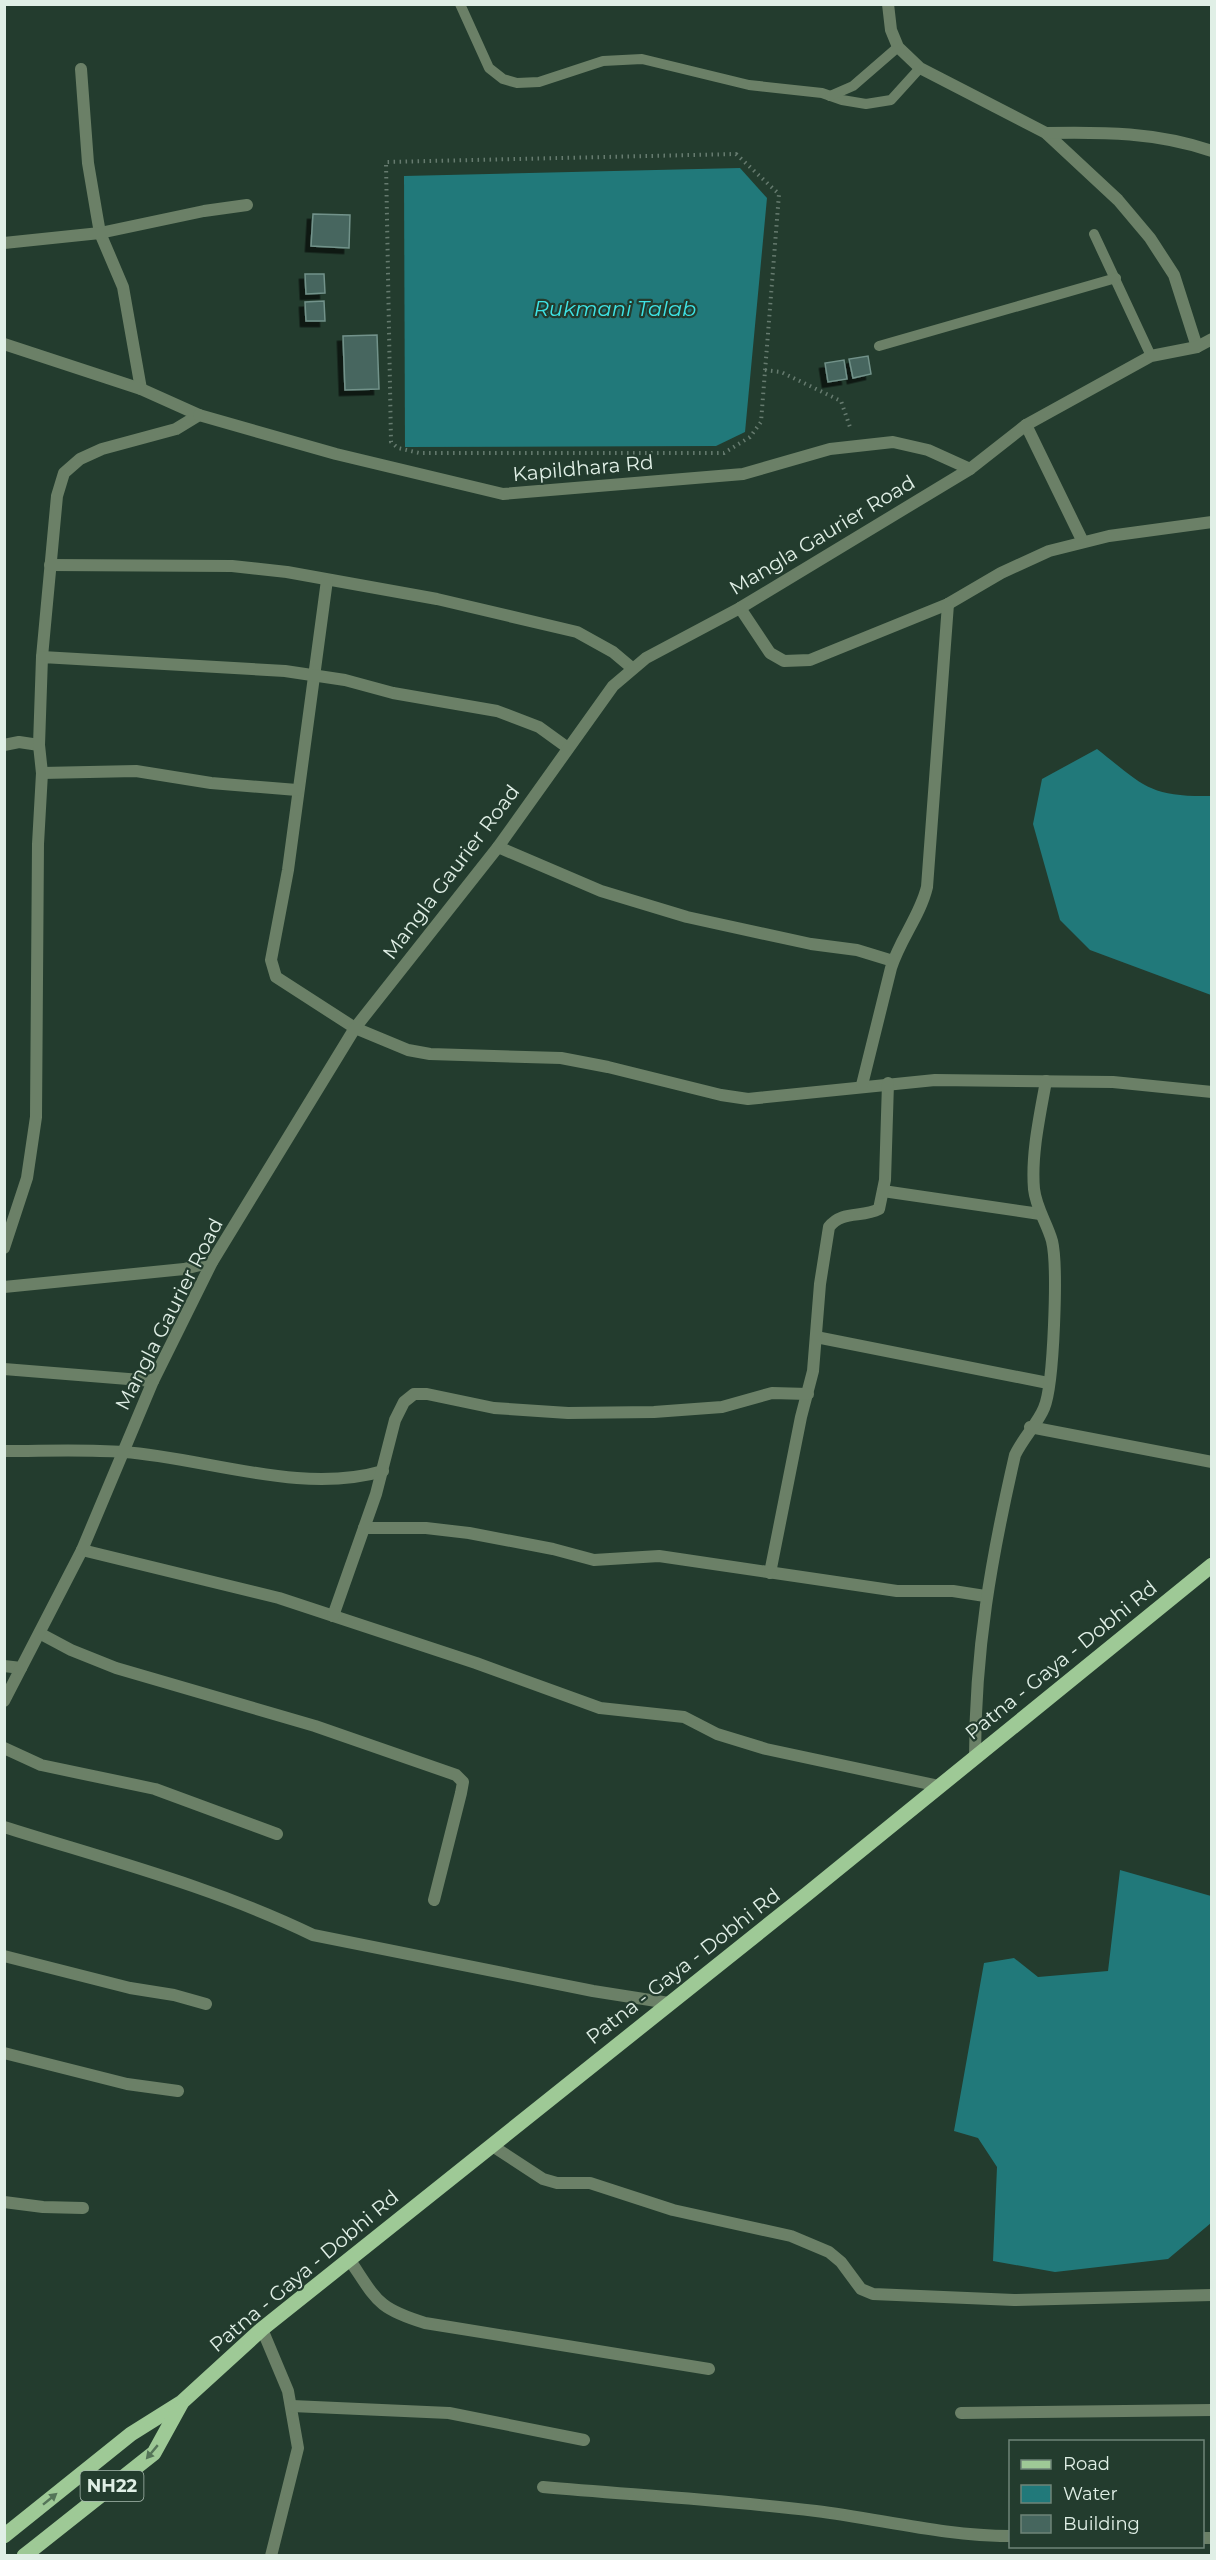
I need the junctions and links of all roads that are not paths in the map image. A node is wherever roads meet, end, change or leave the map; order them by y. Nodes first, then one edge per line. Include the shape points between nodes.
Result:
1 (460, 4) edge
2 (888, 4) edge
3 (898, 47) junction
4 (920, 68) junction
5 (81, 69) dead end
6 (830, 96) junction
7 (1046, 133) junction
8 (1212, 152) edge
9 (247, 205) dead end
10 (100, 233) junction
11 (1094, 234) dead end
12 (4, 243) edge
13 (1116, 278) junction
14 (1212, 339) edge
15 (4, 344) edge
16 (879, 346) dead end
17 (1197, 346) junction
18 (1152, 356) junction
19 (141, 389) junction
20 (199, 415) junction
21 (1026, 425) junction
22 (970, 469) junction
23 (1212, 522) edge
24 (1083, 542) junction
25 (50, 565) junction
26 (327, 580) junction
27 (948, 604) junction
28 (740, 608) junction
29 (42, 657) junction
30 (632, 668) junction
31 (315, 675) junction
32 (4, 745) edge
33 (39, 745) junction
34 (568, 748) junction
35 (42, 773) junction
36 (297, 790) junction
37 (498, 847) junction
38 (893, 961) junction
39 (355, 1028) junction
40 (1046, 1081) junction
41 (888, 1083) junction
42 (862, 1085) junction
43 (1212, 1092) edge
44 (883, 1191) junction
45 (1040, 1214) junction
46 (4, 1248) edge
47 (212, 1262) junction
48 (4, 1287) edge
49 (816, 1337) junction
50 (4, 1369) edge
51 (153, 1381) junction
52 (1048, 1383) junction
53 (808, 1394) junction
54 (1030, 1427) junction
55 (4, 1451) edge
56 (124, 1452) junction
57 (1212, 1461) edge
58 (383, 1471) junction
59 (364, 1528) junction
60 (82, 1550) junction
61 (1212, 1564) edge
62 (770, 1573) junction
63 (985, 1596) junction
64 (333, 1616) junction
65 (41, 1634) junction
66 (4, 1666) edge
67 (21, 1668) junction
68 (4, 1701) edge
69 (4, 1748) edge
70 (975, 1758) junction
71 (939, 1786) junction
72 (4, 1827) edge
73 (277, 1834) dead end
74 (434, 1900) dead end
75 (4, 1956) edge
76 (669, 2003) junction
77 (206, 2004) dead end
78 (4, 2053) edge
79 (178, 2091) dead end
80 (491, 2145) junction
81 (4, 2202) edge
82 (83, 2208) dead end
83 (349, 2259) junction
84 (1212, 2295) edge
85 (262, 2329) junction
86 (709, 2369) dead end
87 (182, 2402) junction
88 (292, 2406) junction
89 (1212, 2410) edge
90 (962, 2414) dead end
91 (584, 2439) dead end
92 (543, 2487) dead end
93 (4, 2536) edge
94 (1009, 2536) edge
95 (24, 2556) edge
96 (271, 2556) edge

1 - 6 lane via 489,68 503,79 517,83 539,81 603,61 642,59 749,85
2 - 3 street
3 - 4 street
3 - 6 lane via 853,86
4 - 6 lane via 891,100 866,104
4 - 7 street
5 - 10 street via 88,163
7 - 8 street via 1106,132 1154,137
7 - 17 street via 1118,200 1150,238 1174,275
9 - 10 street
10 - 12 street
10 - 19 street via 123,287
11 - 13 lane
13 - 16 lane
13 - 18 lane
14 - 17 street, Mangla Gaurier Road
15 - 19 street, Kapildhara Rd
17 - 18 street, Mangla Gaurier Road
18 - 21 street, Mangla Gaurier Road
19 - 20 street, Kapildhara Rd
20 - 22 street, Kapildhara Rd via 336,454 503,494 743,474 830,449 893,442 928,450
20 - 25 street via 176,429 102,449 80,459 64,473 57,496
21 - 22 street, Mangla Gaurier Road
21 - 24 street
22 - 28 street, Mangla Gaurier Road
23 - 24 street
24 - 27 street via 1027,559
25 - 26 street via 232,566
25 - 29 street
26 - 30 street via 555,625 597,643
26 - 31 street
27 - 28 street via 810,660 784,661 770,652
27 - 38 street via 927,887 918,914
28 - 30 street, Mangla Gaurier Road
29 - 31 street
29 - 33 street
30 - 34 street, Mangla Gaurier Road via 613,686
31 - 34 street via 497,711 539,728
31 - 36 street
32 - 33 street
33 - 35 street
34 - 37 street, Mangla Gaurier Road
35 - 36 street via 136,771 211,783
35 - 46 street via 36,1117 27,1178
36 - 39 street via 272,969 276,977
37 - 38 street via 602,891 687,917 857,950
37 - 39 street, Mangla Gaurier Road
38 - 42 street
39 - 42 street via 408,1050 430,1054 561,1058 748,1099
39 - 47 street, Mangla Gaurier Road
40 - 41 street
40 - 43 street via 1113,1082
40 - 45 street via 1034,1165
41 - 42 street
41 - 44 street
44 - 45 street
44 - 49 street via 879,1209 844,1216 829,1227
45 - 52 street via 1051,1238 1055,1268
47 - 48 street via 184,1269
47 - 51 street, Mangla Gaurier Road
49 - 52 street
49 - 53 street
50 - 51 street
51 - 56 street, Mangla Gaurier Road
52 - 54 street via 1043,1409
53 - 58 street via 772,1393 711,1408 568,1413 494,1408 414,1394 404,1402 395,1420
53 - 62 street
54 - 57 street
54 - 63 street via 1015,1455
55 - 56 street
56 - 58 street via 296,1477 360,1478
56 - 60 street, Mangla Gaurier Road
58 - 59 street
59 - 62 street via 426,1528 469,1533 594,1560 659,1556
59 - 64 street
60 - 64 street via 279,1598
60 - 65 street, Mangla Gaurier Road
61 - 70 main road, Patna - Gaya - Dobhi Rd
62 - 63 street via 897,1591 953,1591
63 - 70 street via 975,1693
64 - 71 street via 600,1708 684,1717 717,1734 766,1749
65 - 67 street, Mangla Gaurier Road
65 - 74 street via 116,1668 315,1726 456,1775 463,1782
66 - 67 street
67 - 68 street, Mangla Gaurier Road
69 - 73 street via 41,1765 155,1789
70 - 71 main road, Patna - Gaya - Dobhi Rd
71 - 76 main road, Patna - Gaya - Dobhi Rd
72 - 76 street via 134,1869 188,1882 313,1935
75 - 77 street
76 - 80 main road, Patna - Gaya - Dobhi Rd
78 - 79 street via 127,2084
80 - 83 main road, Patna - Gaya - Dobhi Rd
80 - 84 street via 543,2179 557,2183 590,2182 673,2210 791,2236 829,2252 861,2289 873,2294 1014,2300
81 - 82 street
83 - 85 main road, Patna - Gaya - Dobhi Rd
83 - 86 street via 379,2302 390,2311 425,2323
85 - 87 main road, Patna - Gaya - Dobhi Rd
85 - 88 street
93 -> 87 main road, Patna - Gaya - Dobhi Rd / NH22 via 131,2434
87 -> 95 main road, Patna - Gaya - Dobhi Rd / NH22 via 154,2453
88 - 91 street via 449,2413
88 - 96 street via 298,2448
89 - 90 street
92 - 94 street via 809,2510 883,2520 928,2531

